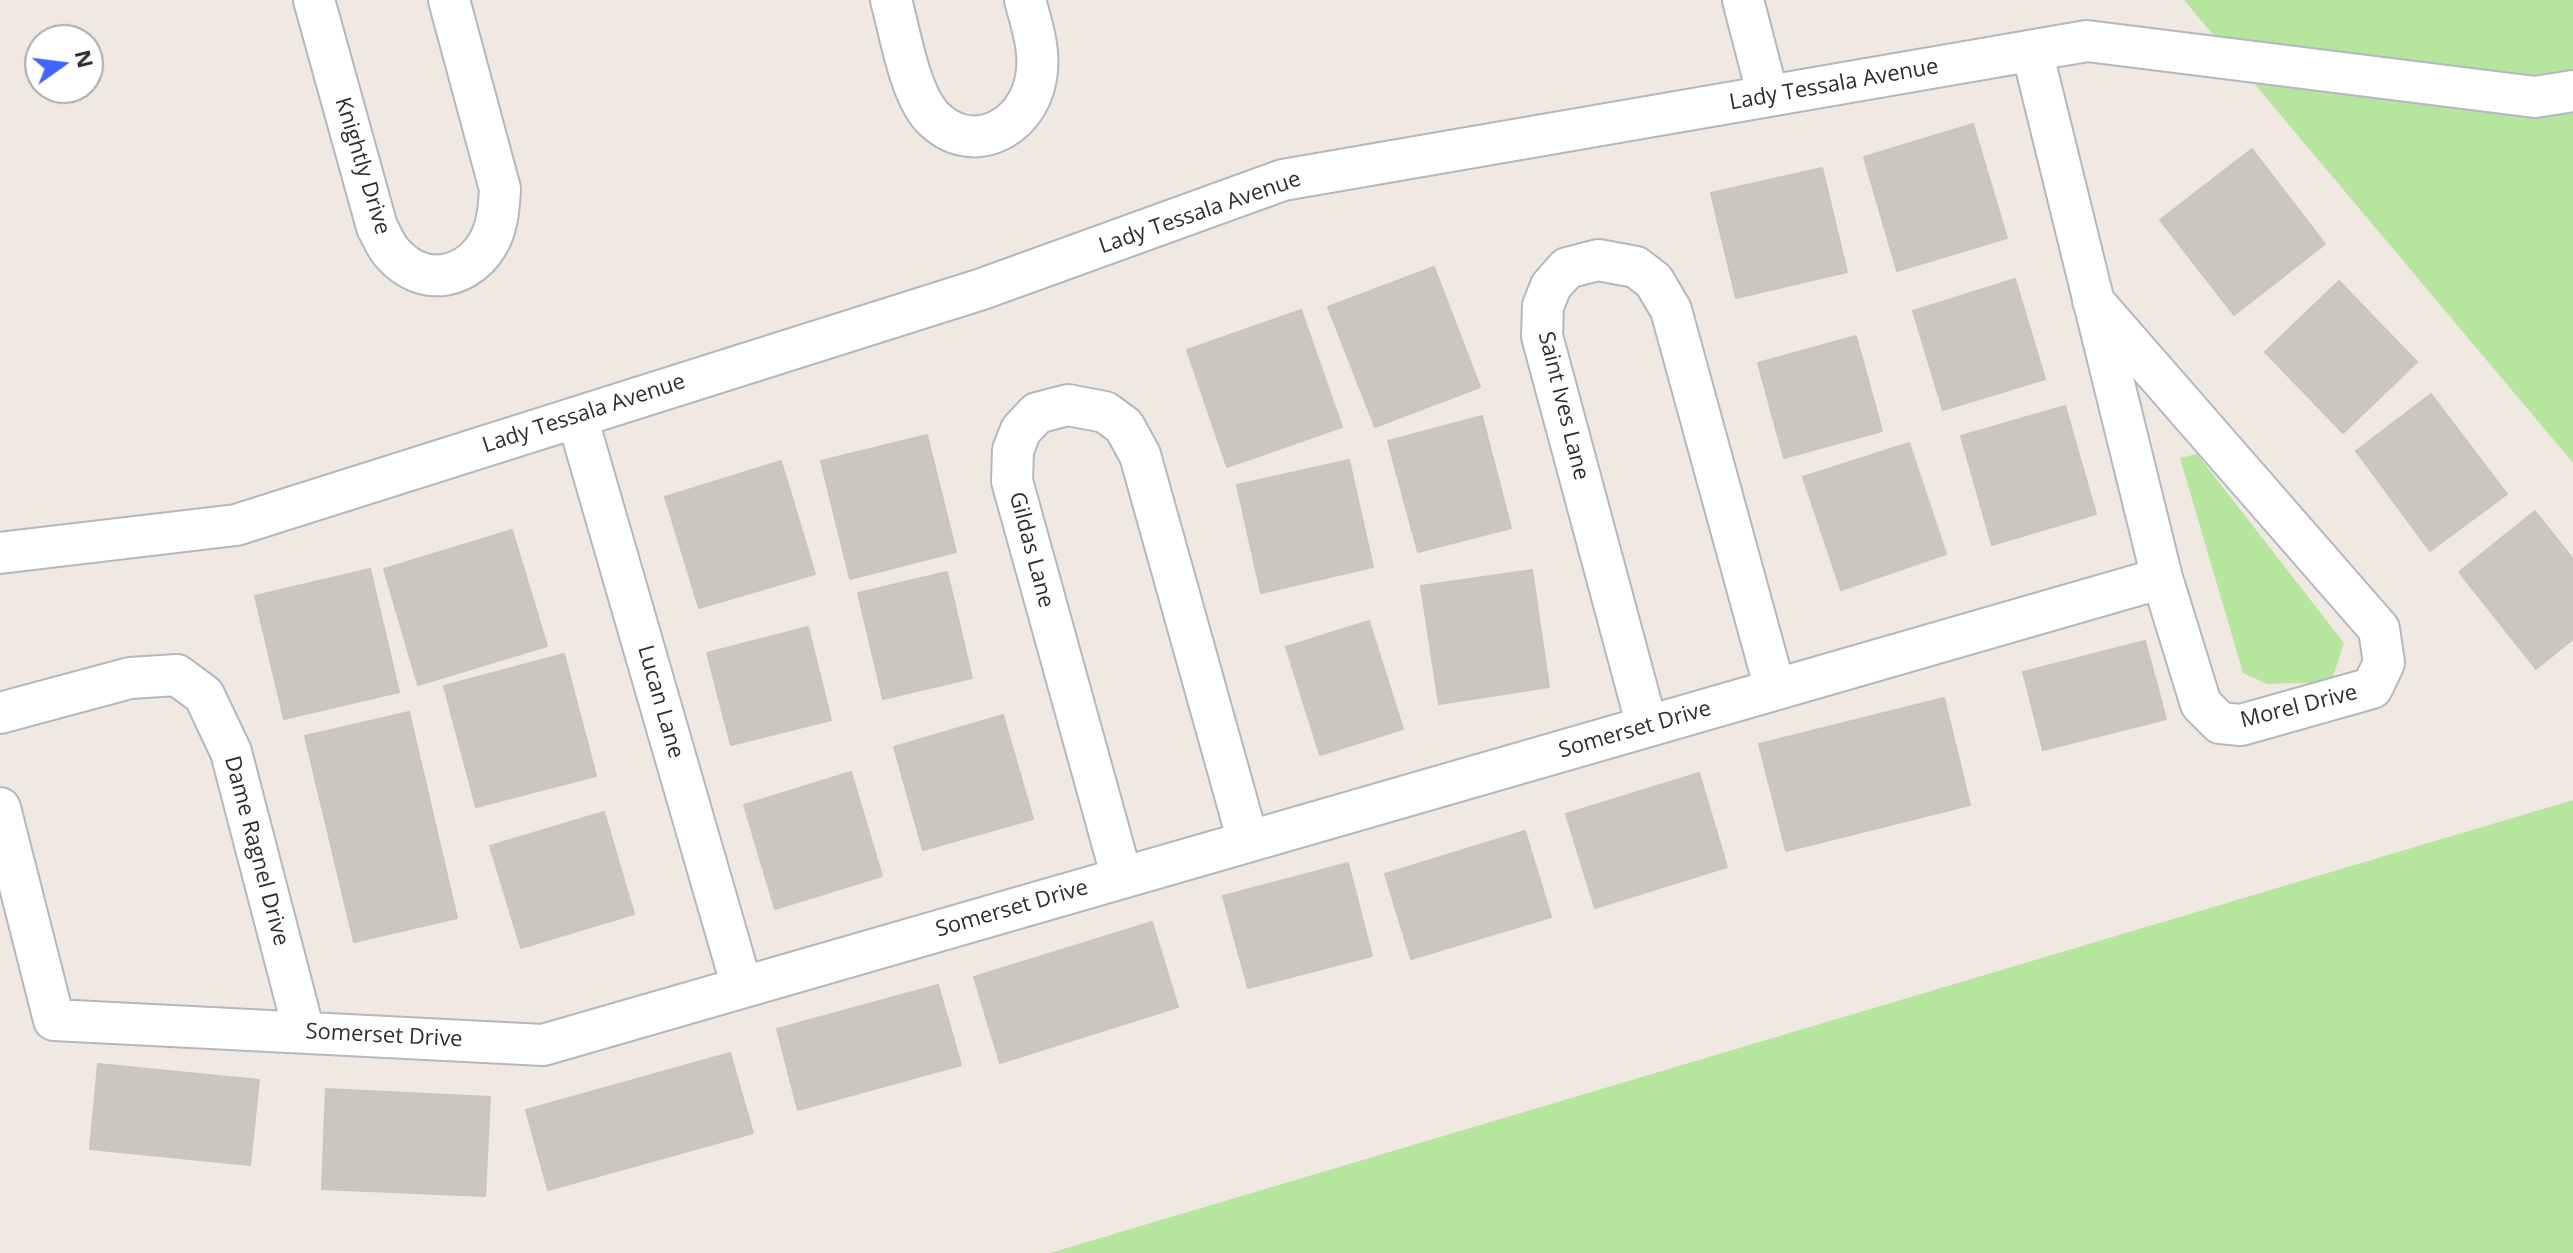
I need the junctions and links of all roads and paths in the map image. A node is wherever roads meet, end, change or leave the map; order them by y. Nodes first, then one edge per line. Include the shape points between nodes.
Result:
1 (314, 0) edge
2 (449, 0) edge
3 (891, 0) edge
4 (1025, 0) edge
5 (1743, 0) edge
6 (2032, 51) junction
7 (2573, 91) edge
8 (1768, 96) junction
9 (2093, 301) junction
10 (577, 417) junction
11 (0, 553) edge
12 (2162, 578) junction
13 (1775, 689) junction
14 (0, 713) edge
15 (1647, 726) junction
16 (0, 808) edge
17 (1248, 841) junction
18 (1122, 878) junction
19 (742, 987) junction
20 (304, 1032) junction

1 - 2 street, Knightly Drive via 377,227 392,254 430,277 450,275 473,261 498,219 500,189
3 - 4 street via 916,88 930,115 969,137 989,136 1012,123 1027,103 1036,80 1038,50
5 - 8 street
6 - 7 street, Lady Tessala Avenue via 2087,41 2535,97
6 - 8 street, Lady Tessala Avenue
6 - 9 street, Morel Drive
8 - 10 street, Lady Tessala Avenue via 1283,180 982,289
9 - 12 street, Morel Drive
9 - 12 street, Morel Drive via 2379,629 2384,663 2372,688 2241,725 2220,723 2201,704
10 - 11 street, Lady Tessala Avenue via 236,525
10 - 19 street, Lucan Lane
12 - 13 street, Somerset Drive
13 - 15 street, Somerset Drive
13 - 15 street, Saint Ives Lane via 1671,310 1654,281 1636,267 1598,260 1567,268 1543,306 1542,336
14 - 20 street, Dame Ragnel Drive via 130,678 177,675 204,695 231,752
15 - 17 street, Somerset Drive
16 - 20 street, Somerset Drive via 54,1020
17 - 18 street, Somerset Drive
17 - 18 street, Gildas Lane via 1140,455 1124,426 1105,412 1068,405 1037,413 1021,430 1013,450 1012,481
18 - 19 street, Somerset Drive
19 - 20 street, Somerset Drive via 543,1045

